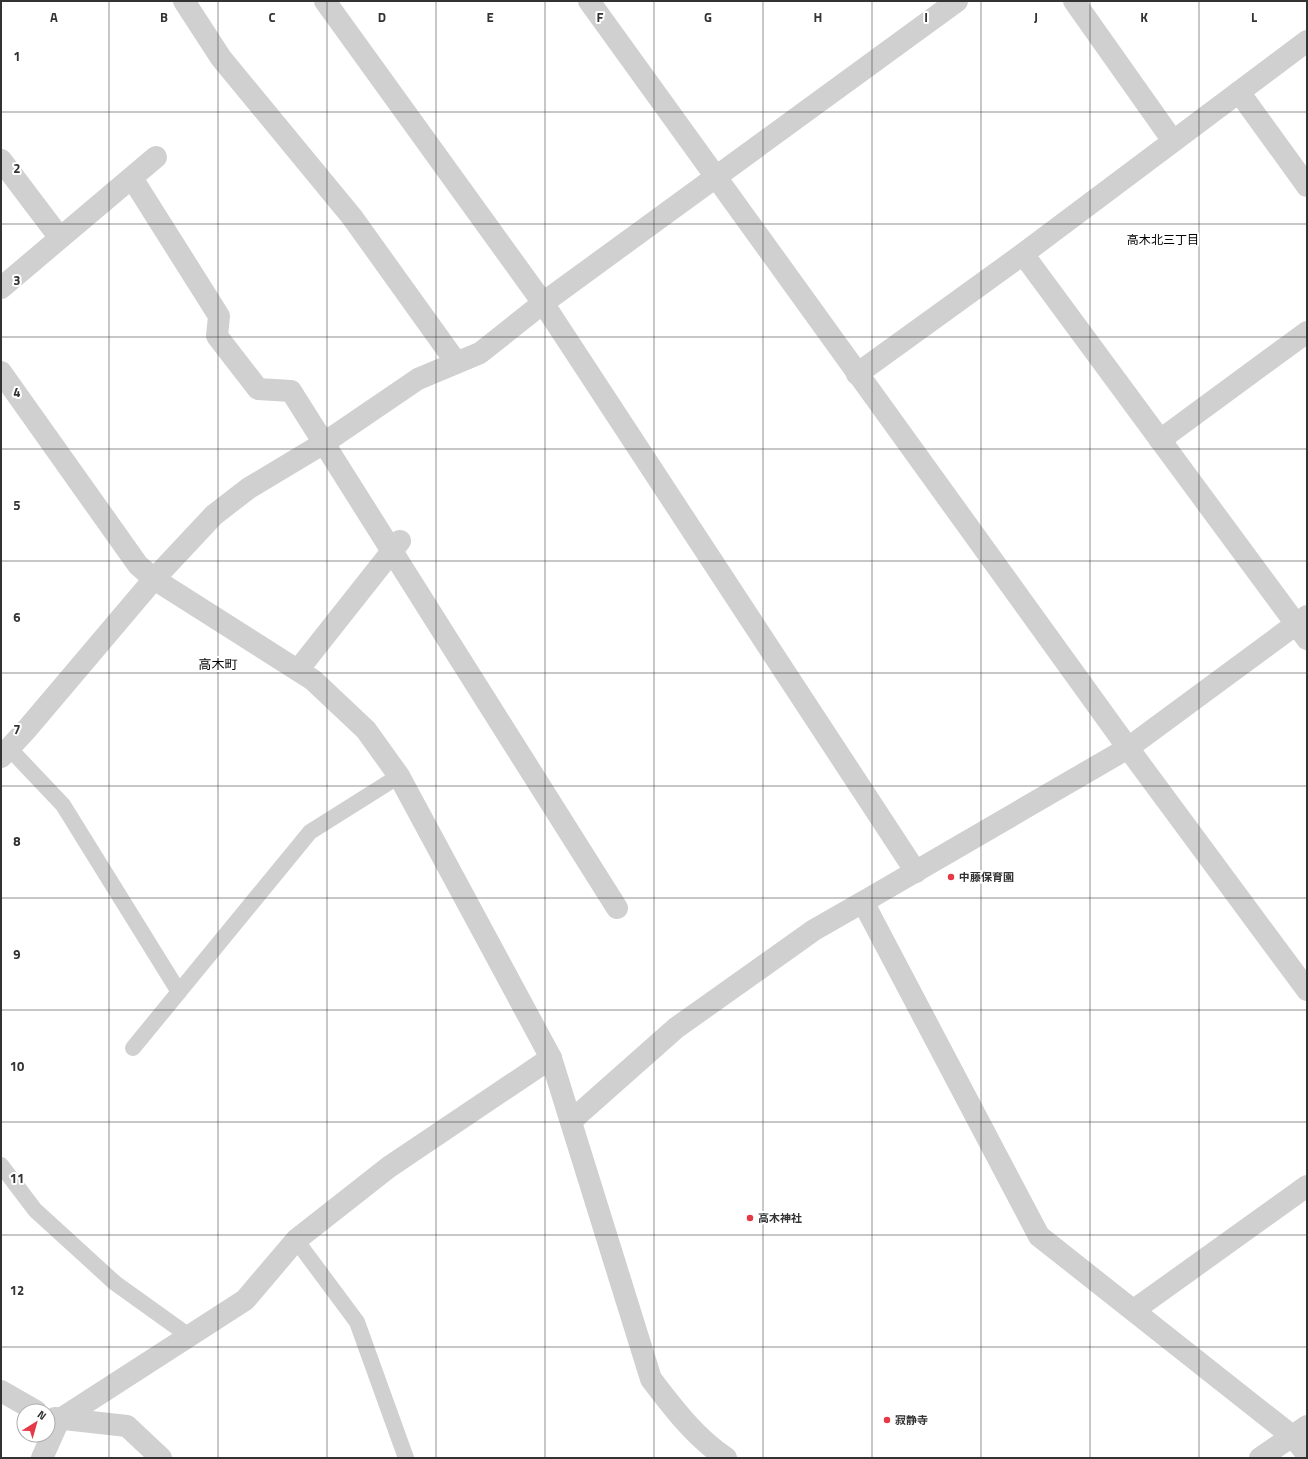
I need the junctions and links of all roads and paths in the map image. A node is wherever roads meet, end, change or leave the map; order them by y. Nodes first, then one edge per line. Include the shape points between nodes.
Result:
1 (184, 1) edge
2 (325, 1) edge
3 (589, 1) edge
4 (957, 1) edge
5 (1074, 1) edge
6 (1307, 41) edge
7 (1239, 92) junction
8 (1173, 141) junction
9 (156, 157) dead end
10 (1, 160) edge
11 (132, 178) junction
12 (716, 178) junction
13 (1307, 186) edge
14 (60, 238) junction
15 (1023, 254) junction
16 (1, 288) edge
17 (542, 303) junction
18 (1307, 332) edge
19 (456, 362) junction
20 (1, 372) edge
21 (857, 374) junction
22 (1160, 440) junction
23 (324, 443) junction
24 (396, 545) junction
25 (154, 579) junction
26 (1303, 626) edge
27 (298, 670) junction
28 (1128, 748) junction
29 (5, 752) edge
30 (399, 776) junction
31 (916, 872) junction
32 (863, 902) junction
33 (617, 908) dead end
34 (1307, 990) edge
35 (179, 992) junction
36 (133, 1048) dead end
37 (551, 1058) junction
38 (570, 1121) junction
39 (1, 1165) edge
40 (1307, 1186) edge
41 (296, 1240) junction
42 (1134, 1310) junction
43 (189, 1336) junction
44 (1, 1391) edge
45 (22, 1403) edge
46 (56, 1417) edge
47 (56, 1418) edge
48 (1299, 1431) edge
49 (46, 1443) edge
50 (1307, 1454) edge
51 (42, 1458) edge
52 (161, 1458) edge
53 (406, 1458) edge
54 (726, 1458) edge
55 (1260, 1458) edge

1 - 19 street via 221,58 352,217
2 - 17 street
3 - 12 street
4 - 12 street
5 - 8 street
6 - 7 street
7 - 8 street
7 - 13 street
8 - 15 street
9 - 11 street
10 - 14 street
11 - 14 street
11 - 23 street via 219,316 217,336 258,388 291,391
12 - 17 street
12 - 21 street
14 - 16 street
15 - 21 street
15 - 22 street
17 - 19 street via 480,353
17 - 31 street
18 - 22 street
19 - 23 street via 418,379
20 - 25 street via 138,565
21 - 28 street
22 - 26 street
23 - 24 street
23 - 25 street via 249,488 214,515
24 - 27 street
24 - 33 street
25 - 27 street
25 - 29 street
26 - 28 street
27 - 30 street via 313,680 366,730
28 - 31 street
28 - 34 street
29 - 35 lane via 63,805
30 - 35 lane via 310,832
30 - 37 street
31 - 32 street
32 - 38 street via 814,930 676,1028
32 - 42 street via 1039,1236
35 - 36 lane
37 - 38 street
37 - 41 street via 389,1166
38 - 54 street via 651,1379 678,1413 713,1450
39 - 43 lane via 35,1210 115,1283
40 - 42 street
41 - 43 street via 245,1300
41 - 53 lane via 357,1322
42 - 48 street
43 - 46 street
44 - 45 street
47 - 52 street via 127,1426
48 - 50 street
48 - 55 street
49 - 51 street

